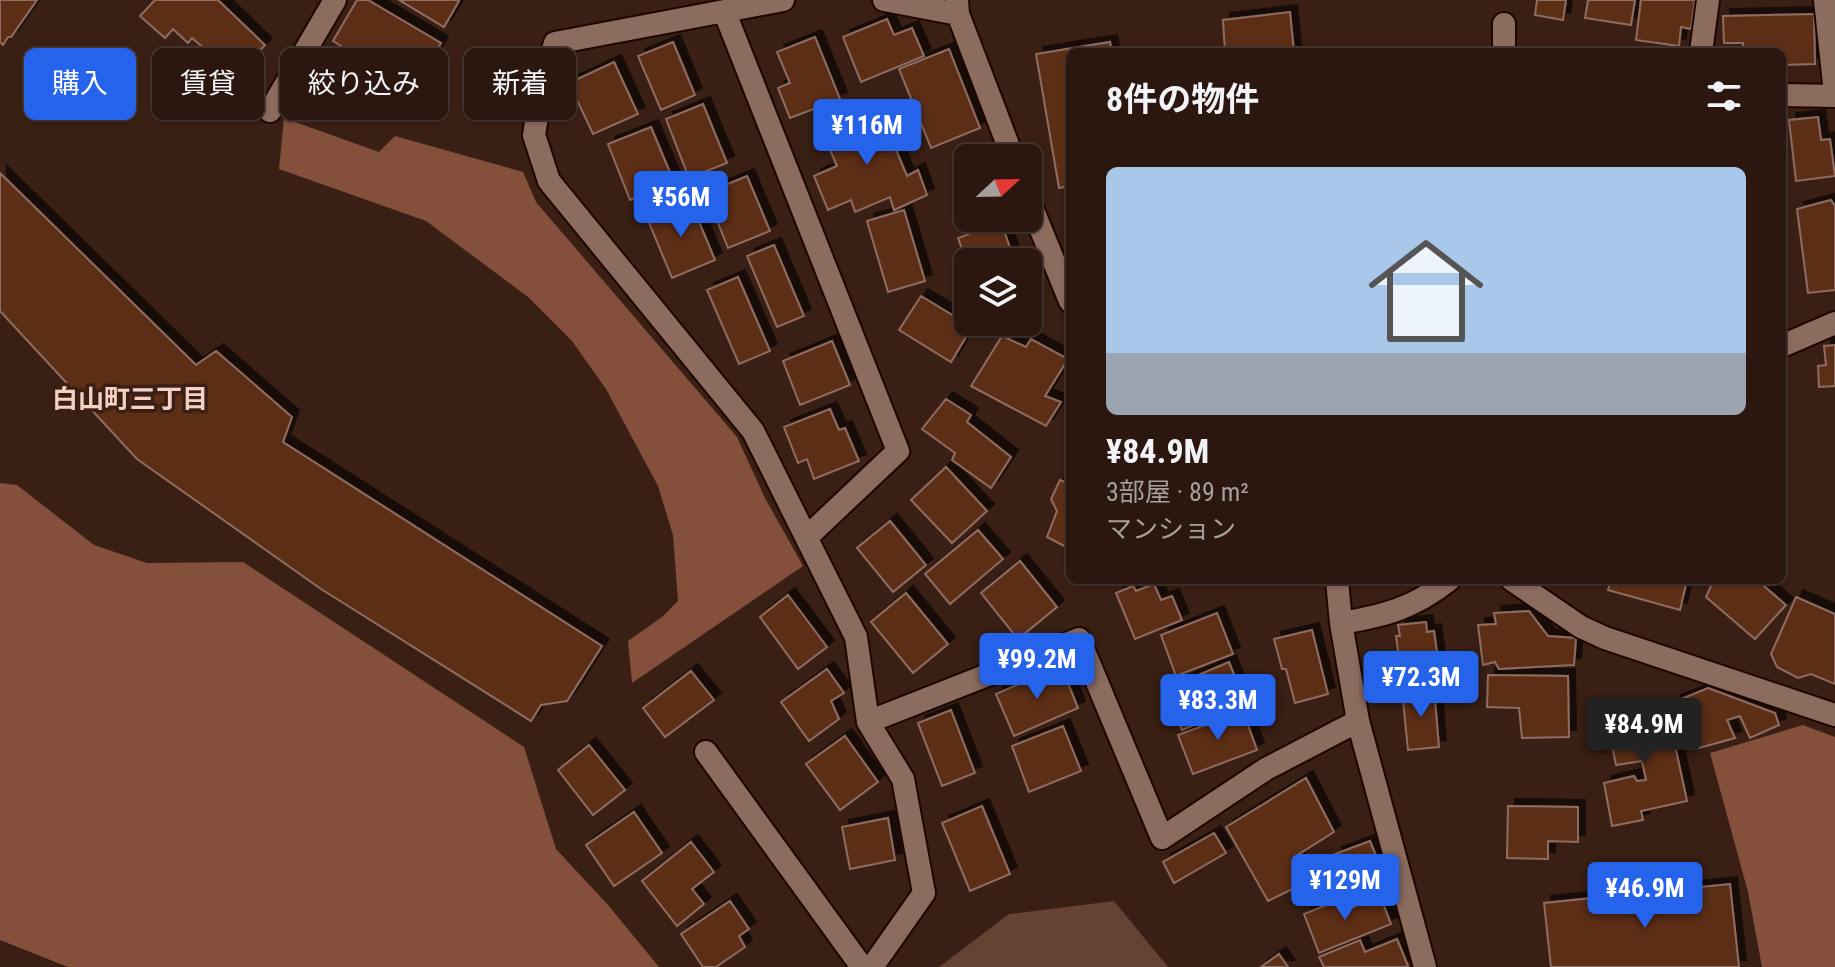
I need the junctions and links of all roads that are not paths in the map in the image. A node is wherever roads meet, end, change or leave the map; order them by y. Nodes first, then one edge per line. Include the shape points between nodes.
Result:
1 (335, 0) edge
2 (783, 0) edge
3 (884, 0) edge
4 (1708, 0) edge
5 (1825, 0) edge
6 (958, 7) edge
7 (725, 13) junction
8 (1504, 24) dead end
9 (1504, 48) edge
10 (1702, 48) edge
11 (1835, 94) edge
12 (1786, 95) edge
13 (270, 111) dead end
14 (1008, 144) edge
15 (1042, 232) edge
16 (1066, 291) edge
17 (1835, 323) edge
18 (1786, 344) edge
19 (807, 537) junction
20 (1337, 584) edge
21 (1444, 584) edge
22 (1518, 584) edge
23 (1341, 623) junction
24 (1835, 715) edge
25 (1358, 721) junction
26 (868, 722) junction
27 (706, 752) dead end
28 (862, 967) edge
29 (872, 967) edge
30 (1425, 967) edge

1 - 13 street
2 - 7 street
3 - 6 street
4 - 10 street
5 - 11 street
6 - 14 street
7 - 19 street via 898,451
7 - 19 street via 555,43 534,135 549,181 753,431
8 - 9 street
11 - 12 street
15 - 16 street
17 - 18 street
19 - 26 street via 856,637
20 - 23 street
21 - 23 street via 1389,615
22 - 24 street via 1605,638
23 - 25 street
25 - 26 street via 1266,769 1162,838 1079,639
25 - 30 street
26 - 29 street via 903,779 924,893
27 - 28 street

